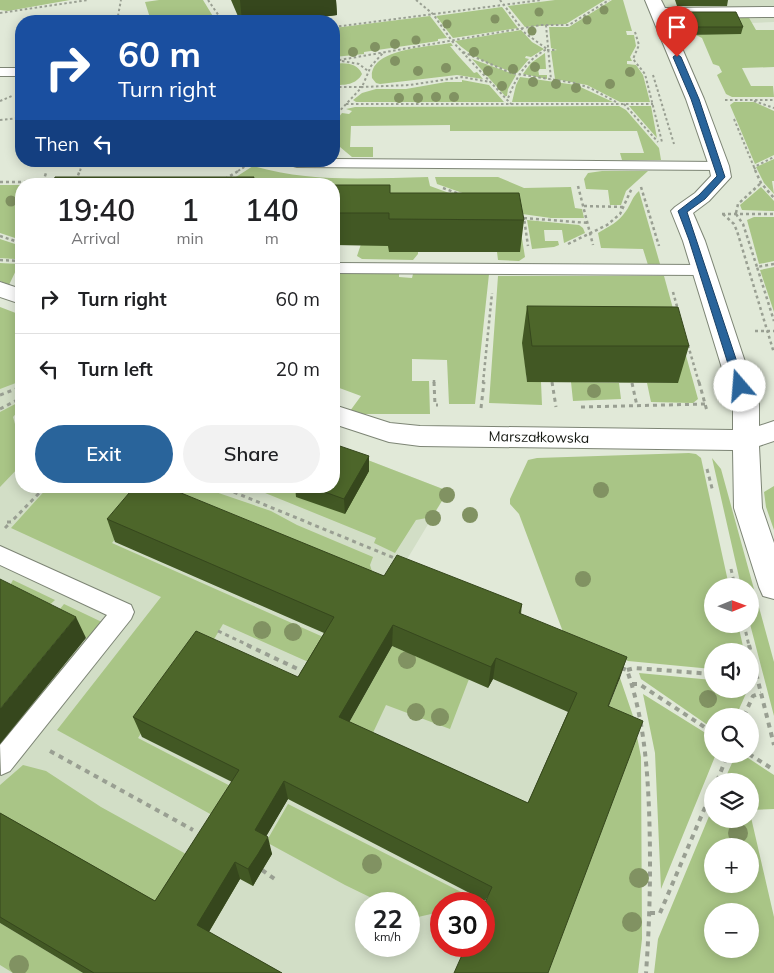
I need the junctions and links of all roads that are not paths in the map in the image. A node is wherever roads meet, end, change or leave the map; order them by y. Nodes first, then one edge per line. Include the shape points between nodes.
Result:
1 (656, 7) edge
2 (774, 12) edge
3 (0, 72) edge
4 (15, 72) edge
5 (340, 164) edge
6 (719, 166) junction
7 (340, 268) edge
8 (702, 270) junction
9 (0, 289) edge
10 (15, 295) edge
11 (340, 416) edge
12 (774, 432) edge
13 (747, 440) junction
14 (0, 555) edge
15 (774, 587) edge
16 (1, 763) dead end

1 - 2 street
1 - 6 street
3 - 4 lane
5 - 6 lane
6 - 8 street via 721,177 702,197 682,211
7 - 8 lane
8 - 13 street via 746,404
9 - 10 street
11 - 13 street, Marszałkowska via 389,432 420,436
12 - 13 street, Marszałkowska
13 - 15 street via 748,508
14 - 16 lane via 122,612

